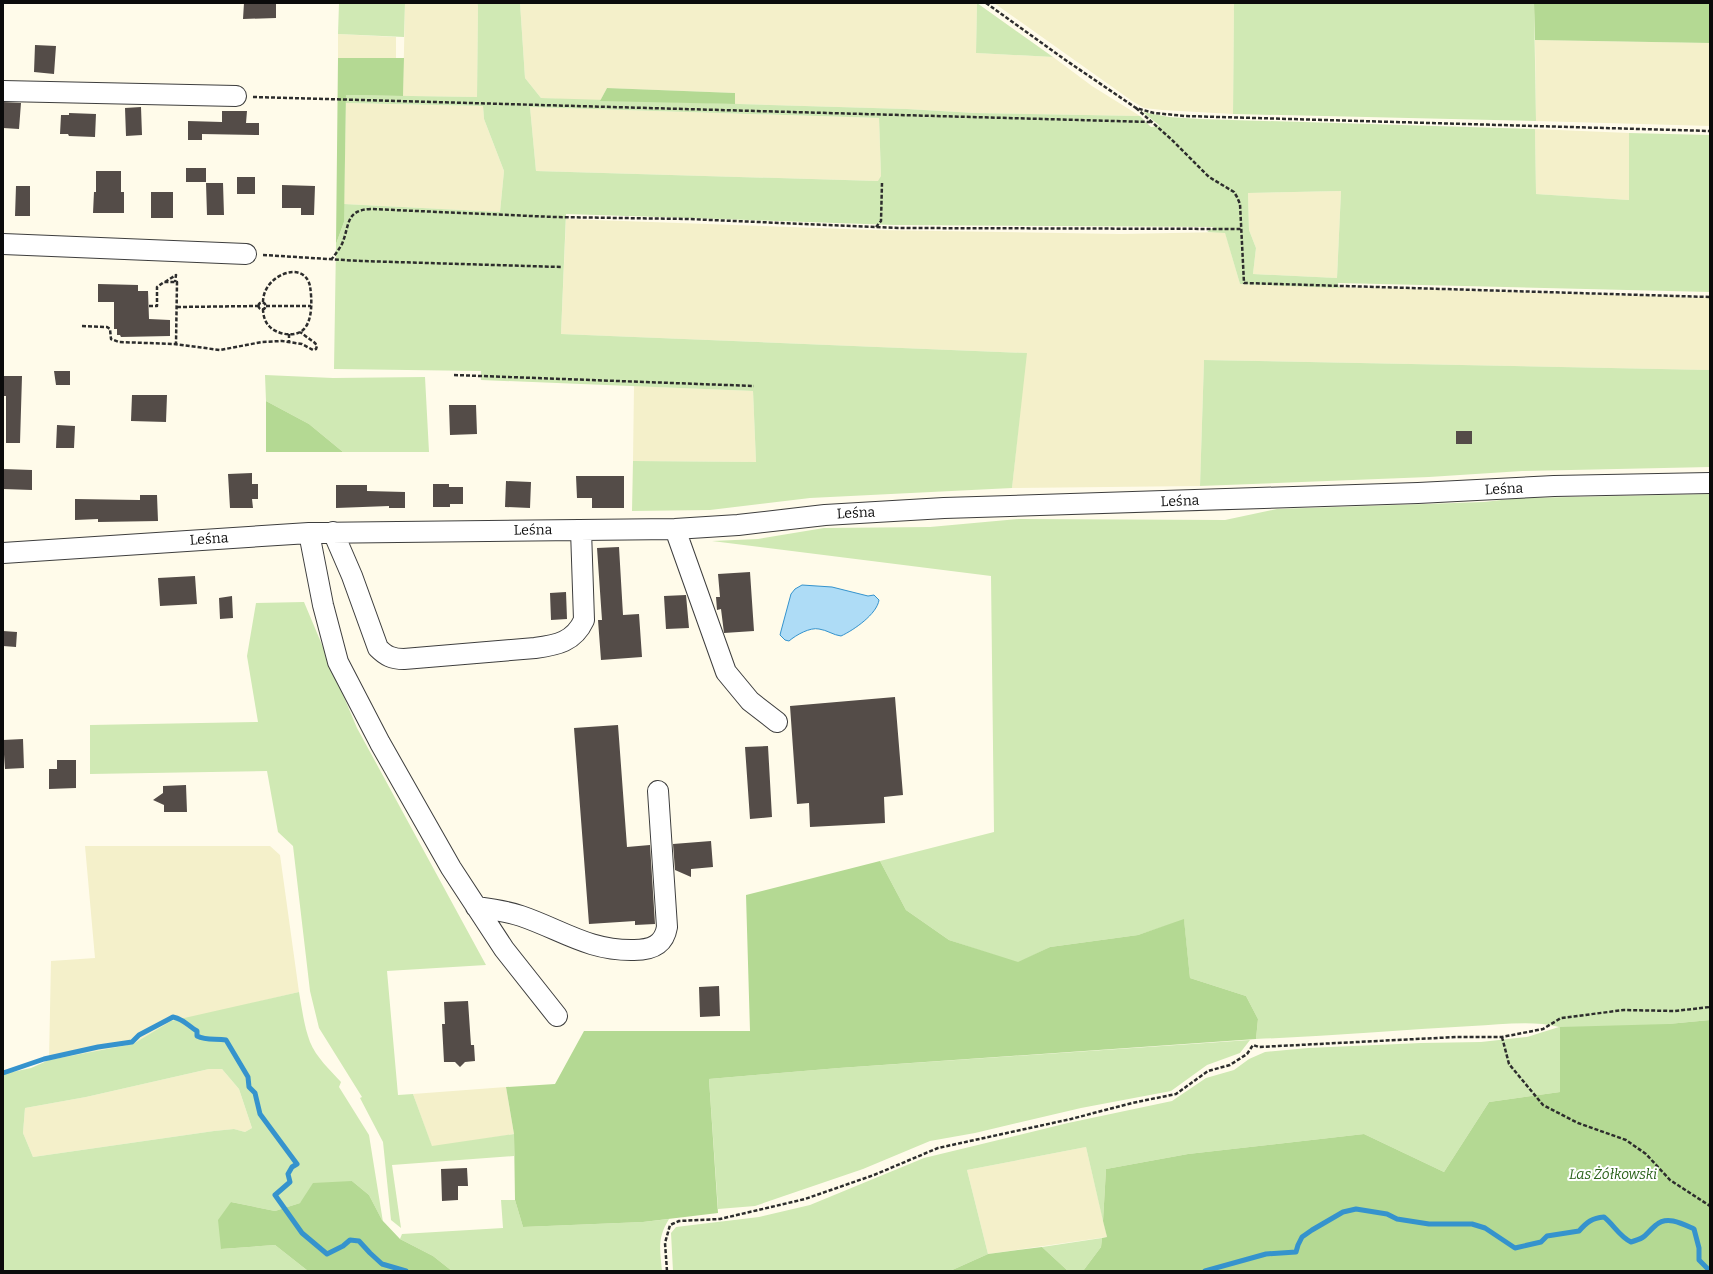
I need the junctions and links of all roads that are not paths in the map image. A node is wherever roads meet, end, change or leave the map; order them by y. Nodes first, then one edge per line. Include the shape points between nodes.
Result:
1 (3, 91) edge
2 (236, 96) road end
3 (3, 244) edge
4 (246, 254) road end
5 (1710, 483) edge
6 (675, 529) junction
7 (581, 530) junction
8 (333, 532) junction
9 (309, 533) junction
10 (3, 553) edge
11 (777, 722) dead end
12 (658, 791) dead end
13 (476, 907) junction
14 (557, 1016) dead end

1 - 2 street
3 - 4 street
5 - 6 street, Leśna via 1554,486 944,508 826,515 738,526
6 - 7 street, Leśna
6 - 11 street via 726,672 750,701
7 - 8 street, Leśna
7 - 8 street via 584,620 571,637 554,645 535,648 404,659 385,656 378,648
8 - 9 street, Leśna
9 - 10 street, Leśna
9 - 13 street via 323,605 338,662 450,868
12 - 13 street via 667,927 663,939 655,948 622,950 598,947 521,916
13 - 14 street via 504,949

